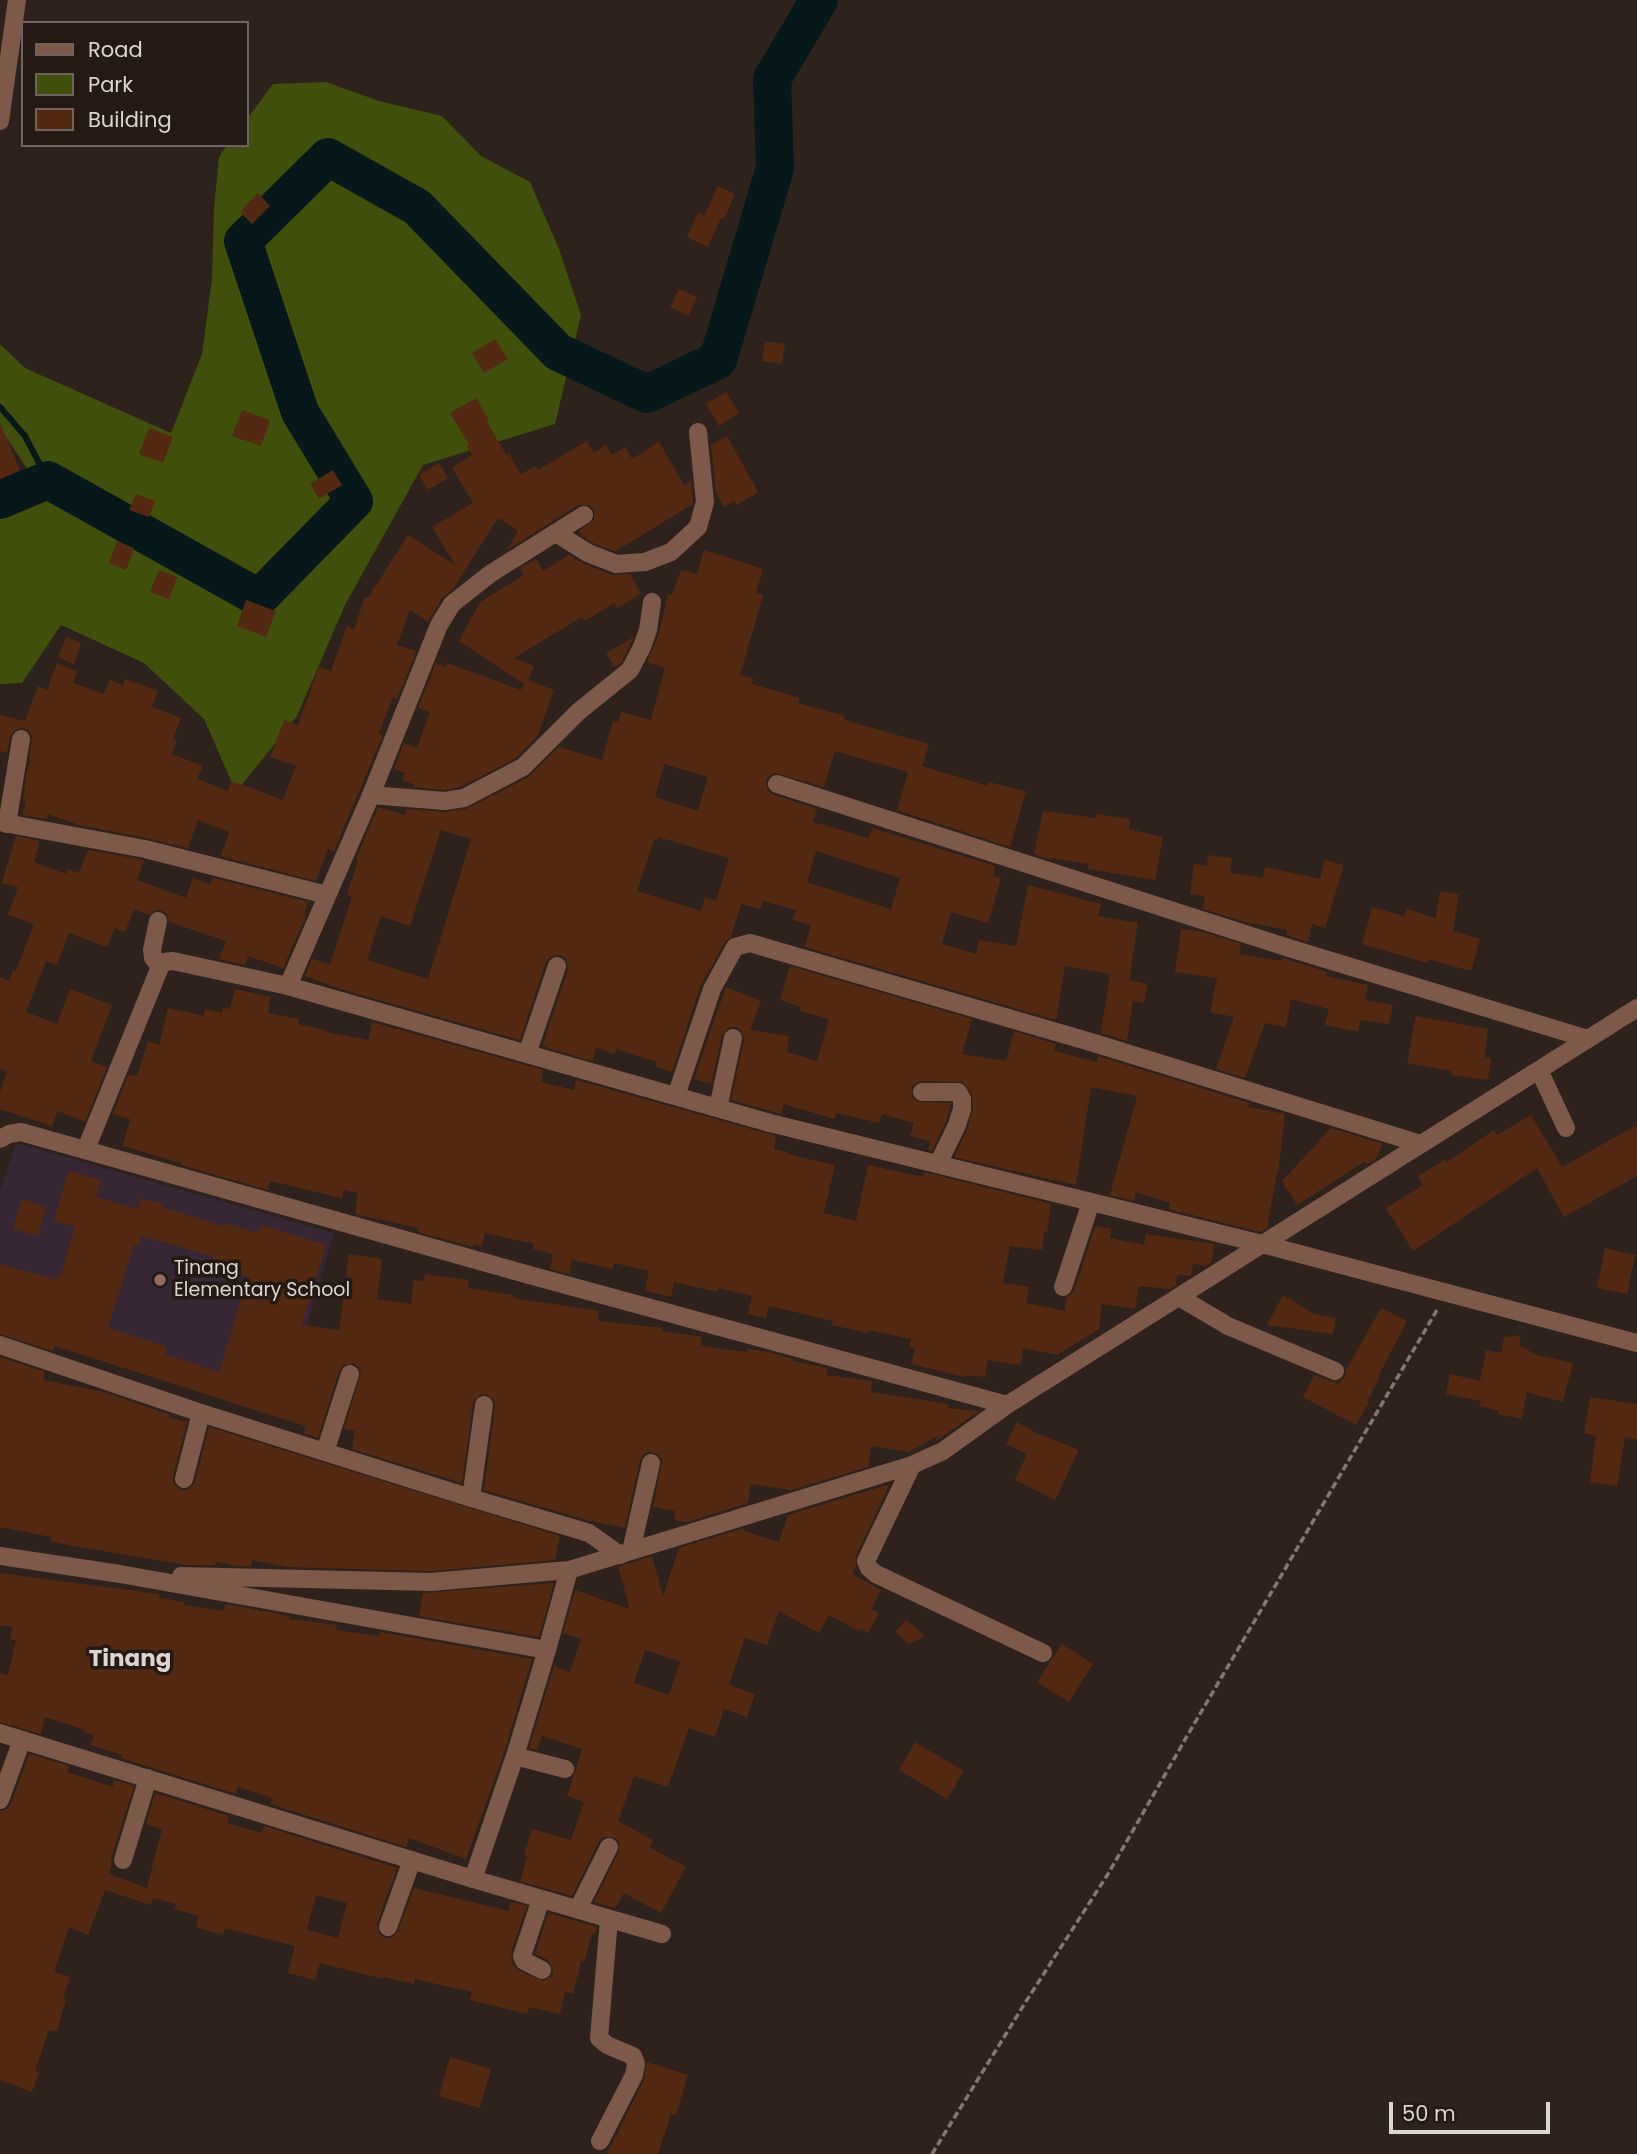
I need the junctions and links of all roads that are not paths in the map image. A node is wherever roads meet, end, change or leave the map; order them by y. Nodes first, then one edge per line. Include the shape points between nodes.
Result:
1 (17, 0) edge
2 (0, 121) edge
3 (698, 432) dead end
4 (584, 515) dead end
5 (556, 533) junction
6 (652, 602) dead end
7 (21, 739) dead end
8 (777, 784) dead end
9 (371, 795) junction
10 (3, 823) edge
11 (327, 895) junction
12 (158, 921) dead end
13 (557, 966) dead end
14 (160, 967) junction
15 (288, 986) junction
16 (1637, 1008) edge
17 (733, 1038) dead end
18 (1588, 1039) junction
19 (527, 1054) junction
20 (1539, 1070) junction
21 (922, 1092) dead end
22 (676, 1096) junction
23 (718, 1108) junction
24 (1566, 1128) dead end
25 (0, 1139) edge
26 (1421, 1144) junction
27 (86, 1149) junction
28 (939, 1164) junction
29 (1091, 1202) junction
30 (1262, 1244) junction
31 (1063, 1287) dead end
32 (1179, 1297) junction
33 (1637, 1343) edge
34 (0, 1345) edge
35 (1335, 1371) dead end
36 (350, 1374) dead end
37 (484, 1405) dead end
38 (1007, 1405) junction
39 (201, 1413) junction
40 (326, 1452) junction
41 (651, 1463) dead end
42 (912, 1465) junction
43 (184, 1479) dead end
44 (471, 1498) junction
45 (625, 1553) junction
46 (0, 1556) edge
47 (569, 1570) junction
48 (120, 1574) junction
49 (547, 1650) junction
50 (1043, 1653) dead end
51 (0, 1733) edge
52 (22, 1740) junction
53 (515, 1756) junction
54 (565, 1769) dead end
55 (148, 1778) junction
56 (0, 1800) edge
57 (609, 1847) dead end
58 (123, 1860) dead end
59 (412, 1860) junction
60 (473, 1879) junction
61 (541, 1899) junction
62 (578, 1909) junction
63 (609, 1919) junction
64 (388, 1927) dead end
65 (662, 1934) dead end
66 (542, 1970) dead end
67 (600, 2141) dead end

1 - 2 street
3 - 5 street via 705,502 698,527 671,552 645,562 616,564
4 - 5 street
5 - 9 street via 452,604 439,625
6 - 9 street via 648,630 630,670 578,712 523,768 464,798 444,801
7 - 10 street
8 - 18 street
9 - 11 street
10 - 11 street via 145,849
11 - 15 street
12 - 14 street via 152,950
13 - 19 street
14 - 15 street via 164,962 190,963
14 - 27 street
15 - 19 street
16 - 18 street
17 - 23 street
18 - 20 street
19 - 22 street
20 - 24 street
20 - 26 street
21 - 28 street via 958,1092 962,1099 957,1125
22 - 23 street
22 - 26 street via 712,989 735,947 750,943
23 - 28 street
25 - 27 street via 21,1132
26 - 30 street
27 - 38 street
28 - 29 street
29 - 30 street
29 - 31 street
30 - 32 street
30 - 33 street
32 - 35 street via 1228,1326
32 - 38 street
34 - 39 street
36 - 40 street
37 - 44 street
38 - 42 street via 943,1451
39 - 40 street
39 - 43 street
40 - 44 street
41 - 45 street
42 - 45 street
42 - 50 street via 866,1561 869,1568
44 - 45 street via 589,1532
45 - 47 street
46 - 48 street
47 - 48 street via 431,1582
47 - 49 street
48 - 49 street
49 - 53 street
51 - 52 street
52 - 55 street
52 - 56 street
53 - 54 street
53 - 60 street
55 - 58 street
55 - 59 street
57 - 62 street
59 - 60 street
59 - 64 street
60 - 61 street
61 - 62 street
61 - 66 street via 522,1956
62 - 63 street
63 - 65 street
63 - 67 street via 599,2038 633,2056 636,2064

